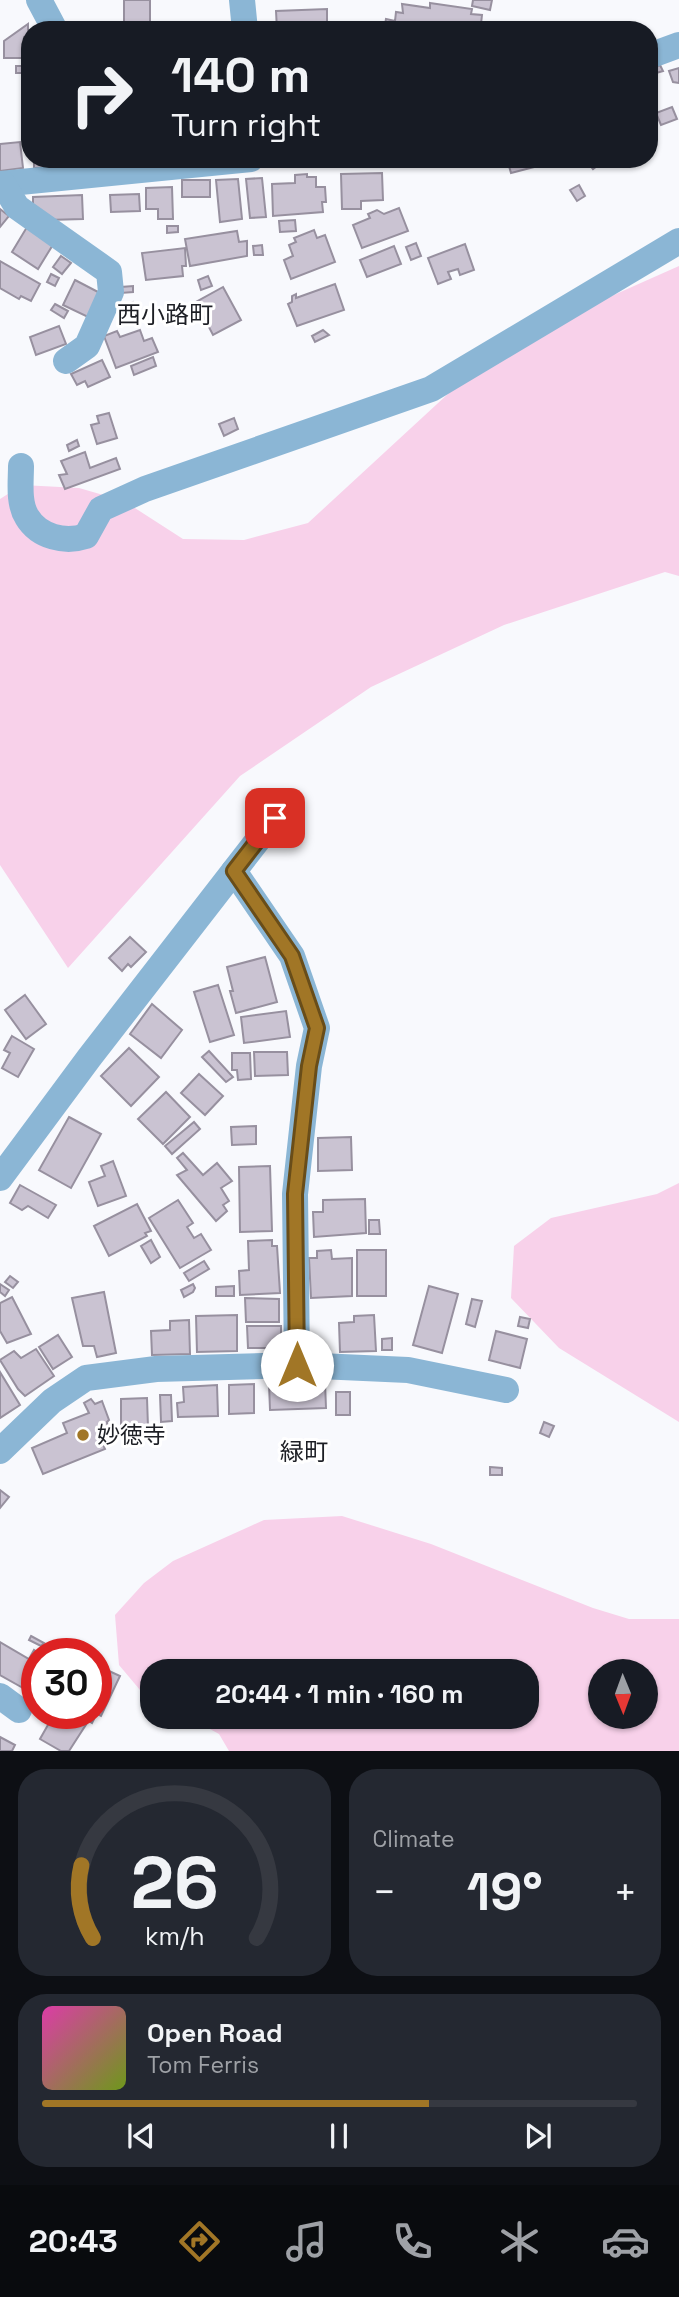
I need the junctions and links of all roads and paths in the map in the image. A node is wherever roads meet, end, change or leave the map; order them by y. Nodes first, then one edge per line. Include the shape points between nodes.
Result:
1 (39, 0) edge
2 (242, 0) edge
3 (50, 21) edge
4 (244, 21) edge
5 (679, 45) edge
6 (658, 53) edge
7 (81, 168) edge
8 (2, 184) edge
9 (679, 241) edge
10 (66, 361) dead end
11 (21, 466) dead end
12 (275, 818) dead end
13 (234, 871) junction
14 (0, 1178) edge
15 (297, 1365) junction
16 (506, 1390) dead end
17 (0, 1451) edge

1 - 3 street
2 - 4 street
5 - 6 street
7 - 8 street
8 - 10 street via 17,207 109,272 111,292 87,346
9 - 11 street via 431,389 145,489 100,509 86,536 72,540 48,535 26,516
12 - 13 street
13 - 14 street
13 - 15 street via 292,956 317,1028 295,1194
15 - 16 street via 408,1370
15 - 17 street via 156,1369 86,1378 52,1401

